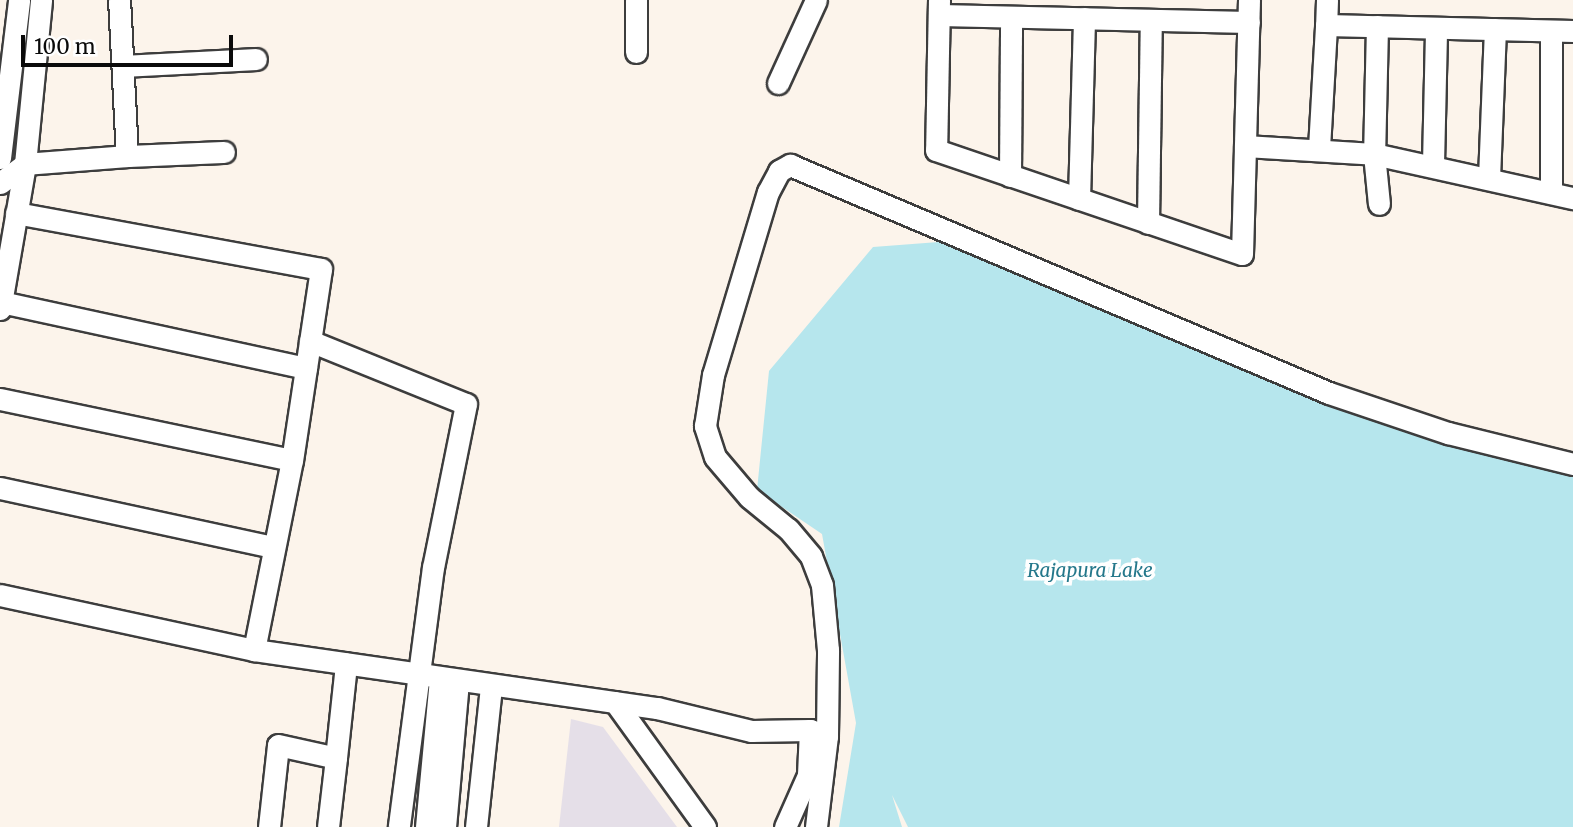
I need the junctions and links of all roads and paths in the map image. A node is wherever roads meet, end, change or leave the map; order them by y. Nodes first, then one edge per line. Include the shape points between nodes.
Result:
1 (19, 0) edge
2 (41, 0) edge
3 (119, 0) edge
4 (636, 0) edge
5 (816, 0) edge
6 (1249, 0) edge
7 (1327, 0) edge
8 (939, 7) edge
9 (1011, 17) junction
10 (1083, 18) junction
11 (1151, 20) junction
12 (1249, 22) junction
13 (1326, 25) junction
14 (1377, 26) junction
15 (1436, 28) junction
16 (1495, 29) junction
17 (1551, 31) junction
18 (1573, 31) edge
19 (636, 52) dead end
20 (256, 59) dead end
21 (123, 66) junction
22 (778, 83) dead end
23 (1245, 146) junction
24 (2, 148) edge
25 (1319, 148) junction
26 (224, 152) dead end
27 (1374, 153) junction
28 (127, 156) junction
29 (24, 164) junction
30 (1433, 164) junction
31 (1010, 176) junction
32 (1489, 178) junction
33 (0, 183) edge
34 (1550, 193) junction
35 (1573, 198) edge
36 (1079, 199) junction
37 (1379, 204) dead end
38 (16, 213) junction
39 (1148, 223) junction
40 (1, 306) edge
41 (310, 341) junction
42 (306, 368) junction
43 (0, 400) edge
44 (292, 460) junction
45 (1573, 464) edge
46 (0, 488) edge
47 (273, 547) junction
48 (0, 595) edge
49 (254, 650) junction
50 (346, 664) junction
51 (415, 676) junction
52 (449, 681) junction
53 (491, 686) junction
54 (615, 702) junction
55 (819, 733) junction
56 (336, 758) junction
57 (270, 827) edge
58 (328, 827) edge
59 (399, 827) edge
60 (426, 827) edge
61 (445, 827) edge
62 (476, 827) edge
63 (705, 827) edge
64 (785, 827) edge
65 (816, 827) edge

1 - 24 street
2 - 29 street
3 - 21 street
4 - 19 street
5 - 22 street
6 - 12 street
7 - 13 street
8 - 9 street
8 - 31 street via 936,150
9 - 10 street
9 - 31 street
10 - 11 street
10 - 36 street
11 - 12 street
11 - 39 street
12 - 23 street
13 - 14 street
13 - 25 street
14 - 15 street
14 - 27 street
15 - 16 street
15 - 30 street
16 - 17 street
16 - 32 street
17 - 18 street
17 - 34 street
20 - 21 street
21 - 28 street
23 - 25 street
23 - 39 street via 1242,254
24 - 29 street
25 - 27 street
26 - 28 street
27 - 30 street
27 - 37 street
28 - 29 street
29 - 33 street
29 - 38 street
30 - 32 street
31 - 36 street
32 - 34 street
34 - 35 street
36 - 39 street
38 - 40 street
38 - 41 street via 321,269
40 - 42 street
41 - 42 street
41 - 51 street via 466,404
42 - 44 street
43 - 44 street
44 - 47 street
45 - 55 street via 1448,433 1329,393 790,165 779,171 768,192 713,375 705,426 715,457 749,497 789,529 811,556 822,585 828,650
46 - 47 street
47 - 49 street
48 - 49 street
49 - 50 street
50 - 51 street
50 - 56 street
51 - 52 street
51 - 59 street
52 - 53 street
52 - 60 street
52 - 61 street
53 - 54 street
53 - 62 street
54 - 55 street via 705,716 751,731
54 - 63 street
55 - 64 street via 808,775
55 - 65 street
56 - 57 street via 278,746
56 - 58 street

